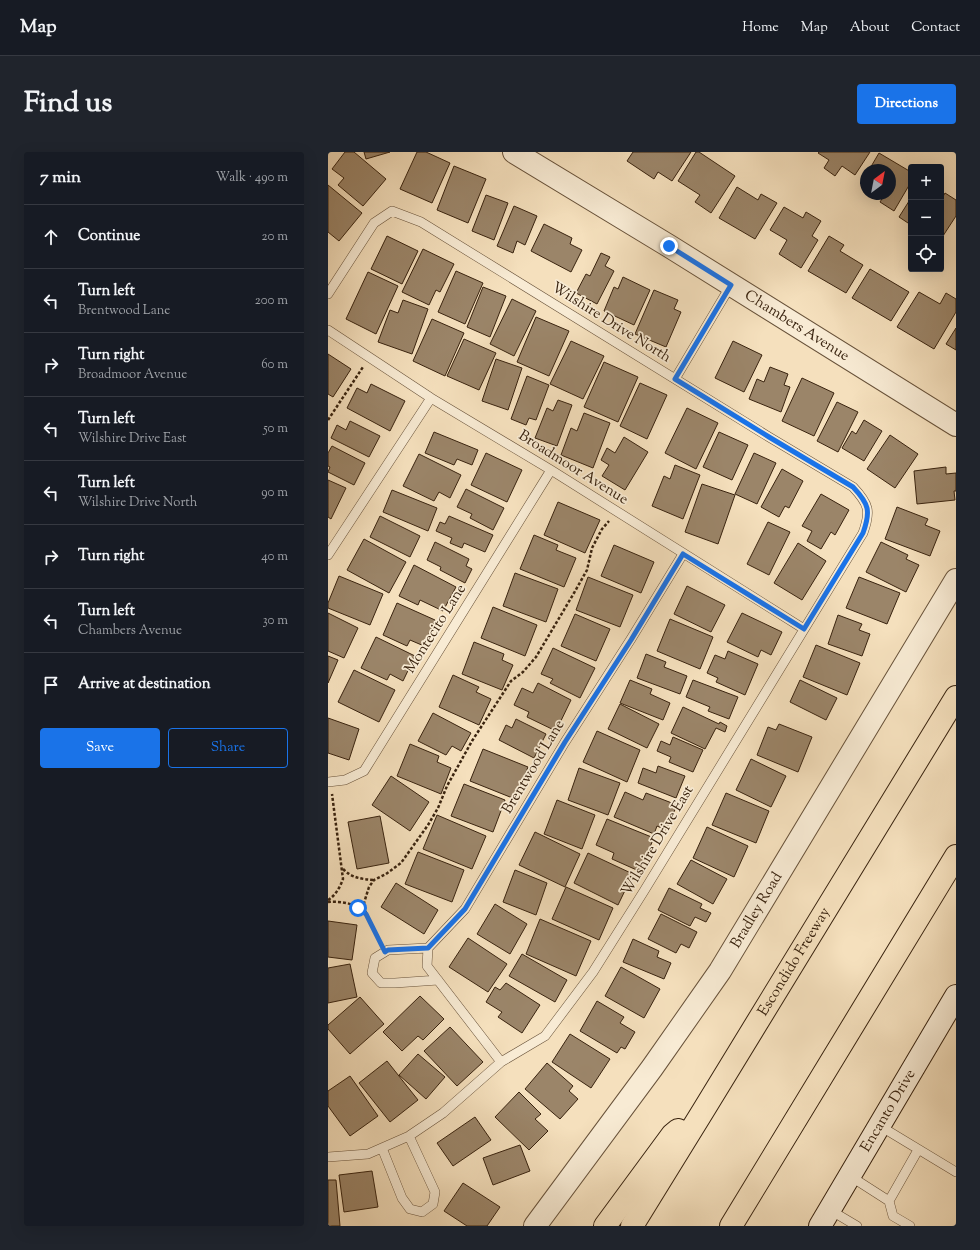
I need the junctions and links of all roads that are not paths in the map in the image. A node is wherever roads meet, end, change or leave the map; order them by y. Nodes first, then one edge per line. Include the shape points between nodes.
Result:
1 (514, 152) edge
2 (731, 285) junction
3 (328, 294) edge
4 (328, 330) edge
5 (675, 379) junction
6 (431, 398) junction
7 (956, 425) edge
8 (551, 470) junction
9 (868, 508) joint
10 (683, 554) junction
11 (328, 555) edge
12 (956, 580) edge
13 (804, 629) junction
14 (956, 697) edge
15 (329, 782) edge
16 (956, 856) edge
17 (428, 948) junction
18 (438, 980) junction
19 (956, 996) edge
20 (501, 1062) junction
21 (817, 1085) junction
22 (703, 1111) junction
23 (880, 1126) junction
24 (408, 1136) junction
25 (382, 1148) junction
26 (918, 1150) junction
27 (328, 1157) edge
28 (956, 1172) edge
29 (850, 1176) junction
30 (889, 1200) junction
31 (825, 1218) edge
32 (535, 1226) edge
33 (605, 1226) edge
34 (632, 1226) edge
35 (731, 1226) edge
36 (745, 1226) edge
37 (857, 1226) edge
38 (910, 1226) edge

1 - 2 street, Chambers Avenue
2 - 5 lane
2 - 7 street, Chambers Avenue
3 - 5 lane, Wilshire Drive North via 374,223 392,210 421,222
4 - 6 lane, Broadmoor Avenue
5 - 9 lane, Wilshire Drive North via 853,487 862,496
6 - 8 lane, Broadmoor Avenue
6 - 11 lane
8 - 10 lane, Broadmoor Avenue
8 - 15 lane, Montecito Lane via 364,771 345,780
9 - 13 lane, Wilshire Drive East via 863,533
10 - 13 lane, Broadmoor Avenue
10 - 17 lane, Brentwood Lane via 565,742 465,909
12 - 32 street, Bradley Road via 720,971
13 - 20 lane, Wilshire Drive East via 594,972 545,1036
14 - 22 highway, Escondido Freeway
16 - 21 highway
17 - 18 lane via 427,966
17 - 18 lane via 388,950 375,958 372,974 381,983
18 - 20 lane
19 - 23 street, Encanto Drive
20 - 24 lane, Wilshire Drive East via 443,1113
21 - 35 highway
21 - 36 highway
22 - 33 highway via 672,1135
22 - 34 highway, Escondido Freeway
23 - 26 lane
23 - 29 street, Encanto Drive
24 - 25 lane, Wilshire Drive East
24 - 25 lane via 435,1192 433,1204 422,1212 410,1209 402,1198
25 - 27 lane, Wilshire Drive East via 368,1154
26 - 28 lane
26 - 30 lane
29 - 30 lane
29 - 31 street, Encanto Drive
30 - 38 lane via 893,1216
31 - 37 lane

